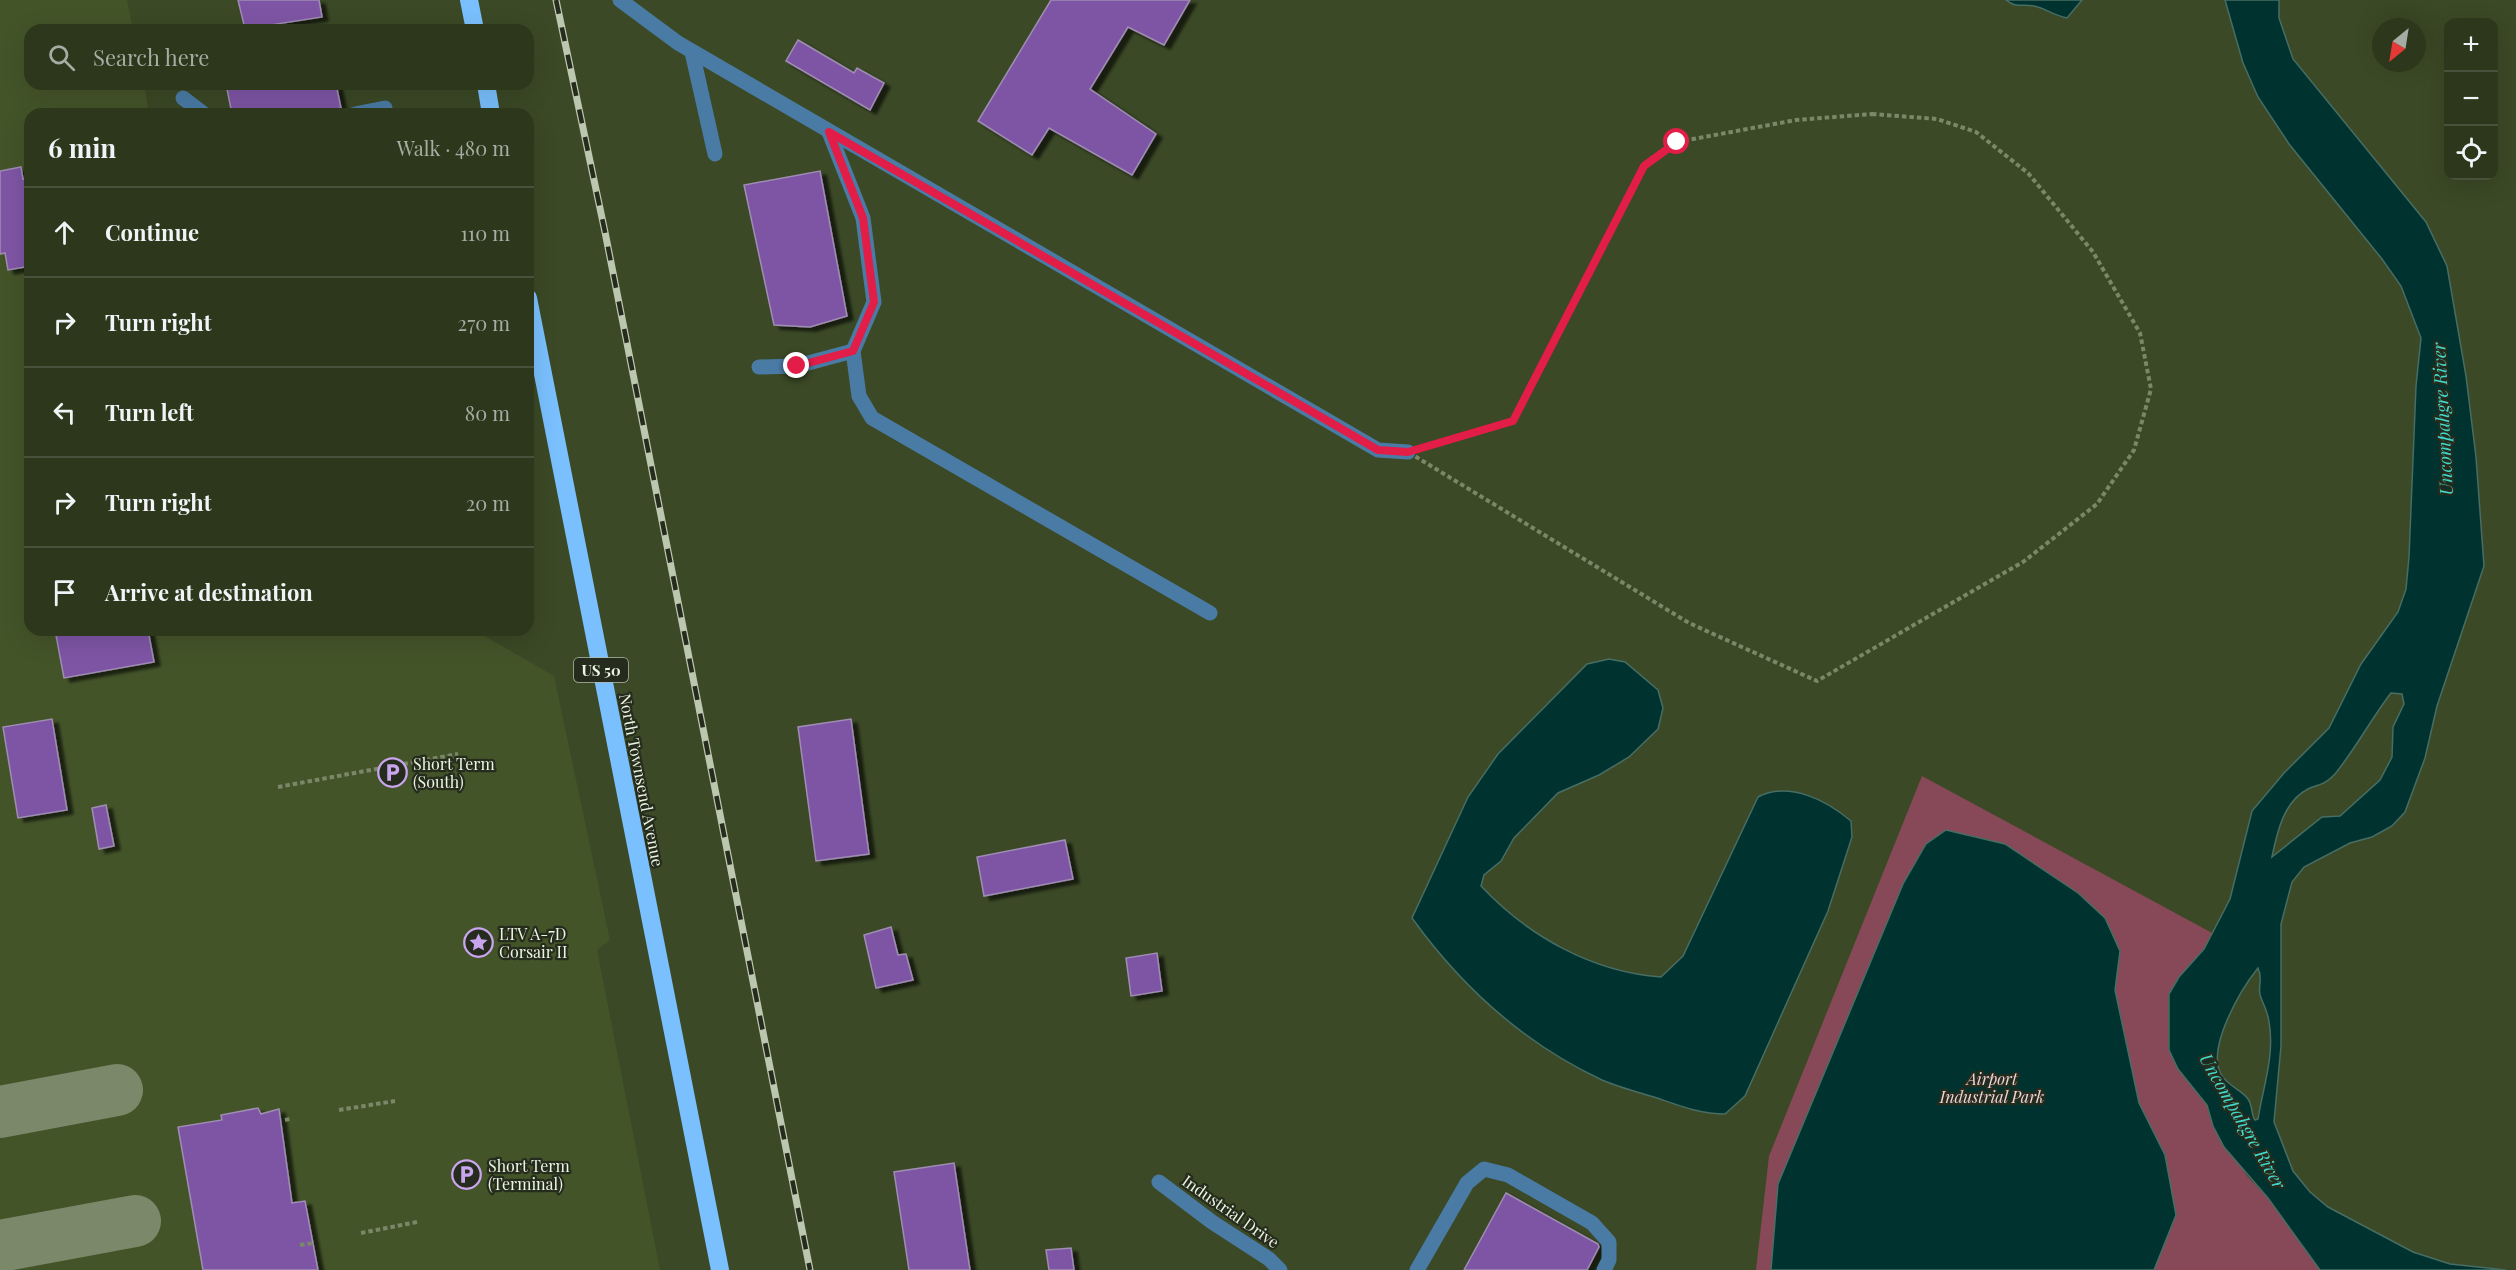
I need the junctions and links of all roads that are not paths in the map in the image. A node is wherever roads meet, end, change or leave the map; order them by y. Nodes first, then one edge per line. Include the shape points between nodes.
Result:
1 (469, 0) edge
2 (620, 0) edge
3 (474, 24) edge
4 (692, 52) junction
5 (487, 90) edge
6 (183, 98) dead end
7 (196, 108) edge
8 (491, 108) edge
9 (829, 132) junction
10 (715, 154) dead end
11 (534, 328) edge
12 (853, 351) junction
13 (759, 367) dead end
14 (1408, 452) road end
15 (1210, 613) dead end
16 (1160, 1182) dead end
17 (720, 1270) edge
18 (1280, 1270) edge
19 (1418, 1270) edge
20 (1604, 1270) edge

1 - 3 highway
2 - 4 street
4 - 9 street
4 - 10 street
5 - 8 highway
6 - 7 street
9 - 12 street via 863,218 874,302
9 - 14 street via 1378,450
11 - 17 highway, North Townsend Avenue / US 50
12 - 13 street via 797,366
12 - 15 street via 859,396 872,418
16 - 18 street, Industrial Drive
19 - 20 street via 1467,1183 1484,1169 1508,1175 1592,1223 1609,1242 1609,1260

